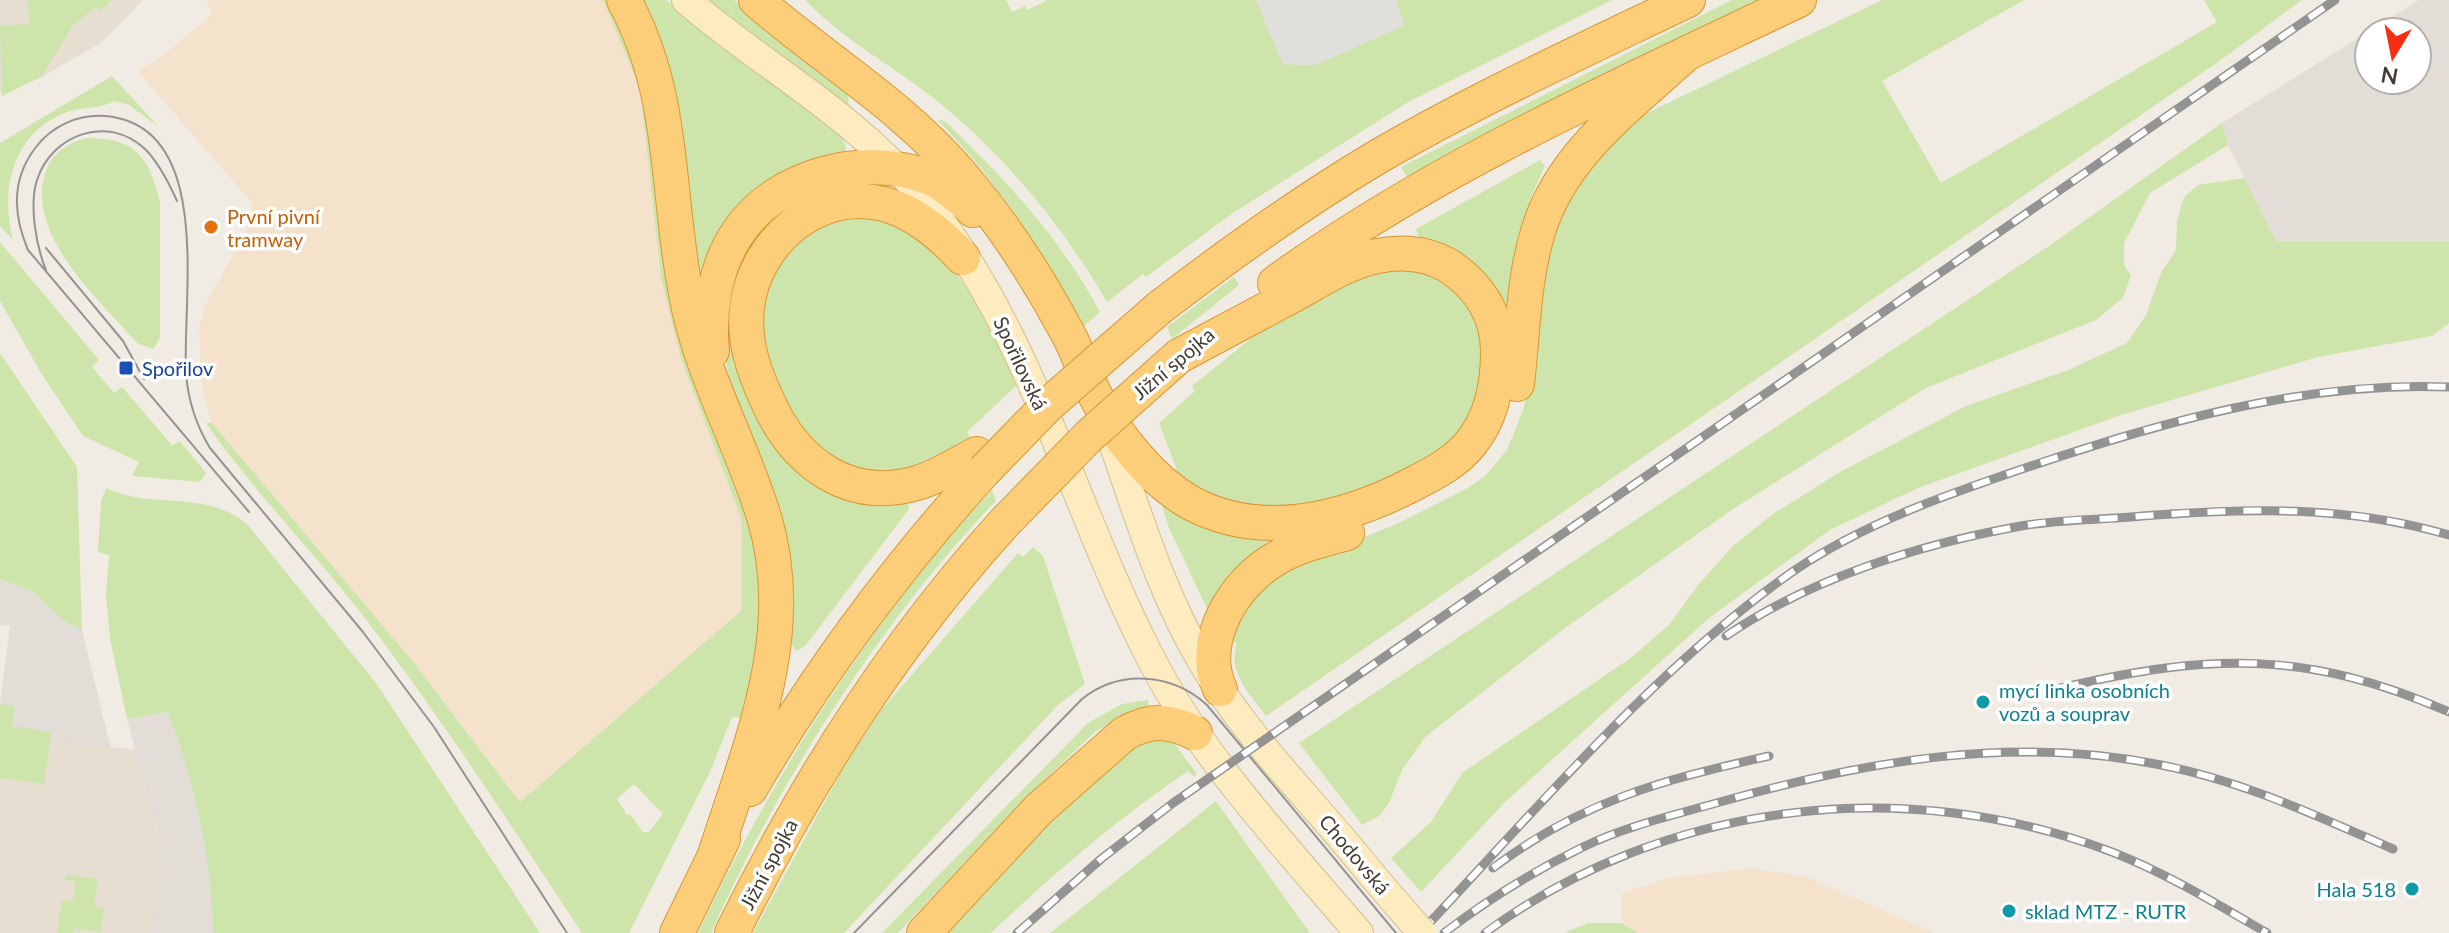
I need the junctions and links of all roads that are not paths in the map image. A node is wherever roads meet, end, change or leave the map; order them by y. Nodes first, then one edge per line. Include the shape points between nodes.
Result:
1 (624, 0) edge
2 (686, 0) edge
3 (756, 0) edge
4 (1688, 0) edge
5 (1799, 0) edge
6 (1685, 55) junction
7 (898, 170) junction
8 (1022, 257) junction
9 (963, 258) junction
10 (1179, 356) junction
11 (716, 392) junction
12 (1095, 395) junction
13 (980, 462) junction
14 (1220, 689) junction
15 (1195, 733) junction
16 (714, 858) junction
17 (677, 933) edge
18 (732, 933) edge
19 (924, 933) edge
20 (1359, 933) edge
21 (1422, 933) edge

1 - 11 highway via 666,117 685,293
2 - 7 main road, Spořilovská via 843,117
3 - 8 highway via 939,149
4 - 13 highway, bridge via 1498,92 1375,159 1260,233 1159,308
5 - 6 highway, Jižní spojka
6 - 10 highway, Jižní spojka via 1391,208 1283,278
6 - 14 highway via 1583,151 1552,196 1531,261 1515,396 1495,447 1476,469 1439,493 1265,565 1235,598 1216,635 1212,660
7 - 8 highway via 946,187
7 - 9 main road, Spořilovská
7 - 11 highway via 856,168 813,178 768,202 745,223 725,256 714,293
8 - 12 highway via 1068,333
9 - 13 highway via 922,222 887,204 857,201 825,208 796,223 764,258 747,308 748,343 757,379 779,426 803,456 833,478 865,487 901,486
9 - 15 main road, Spořilovská via 1017,348 1124,604
10 - 12 highway via 1344,267 1396,253 1431,258 1469,282 1486,301 1498,343 1490,408 1459,455 1383,500 1315,520 1234,517 1191,503 1152,473
10 - 18 highway, Jižní spojka, bridge via 1089,436 937,601 842,735
11 - 16 highway via 764,517 777,600 767,692
12 - 14 main road via 1167,593
13 - 16 highway via 846,640 766,762
14 - 21 main road, Chodovská, bridge
15 - 19 highway via 1162,722 1124,734 1039,809
15 - 20 main road, Spořilovská
16 - 17 highway

